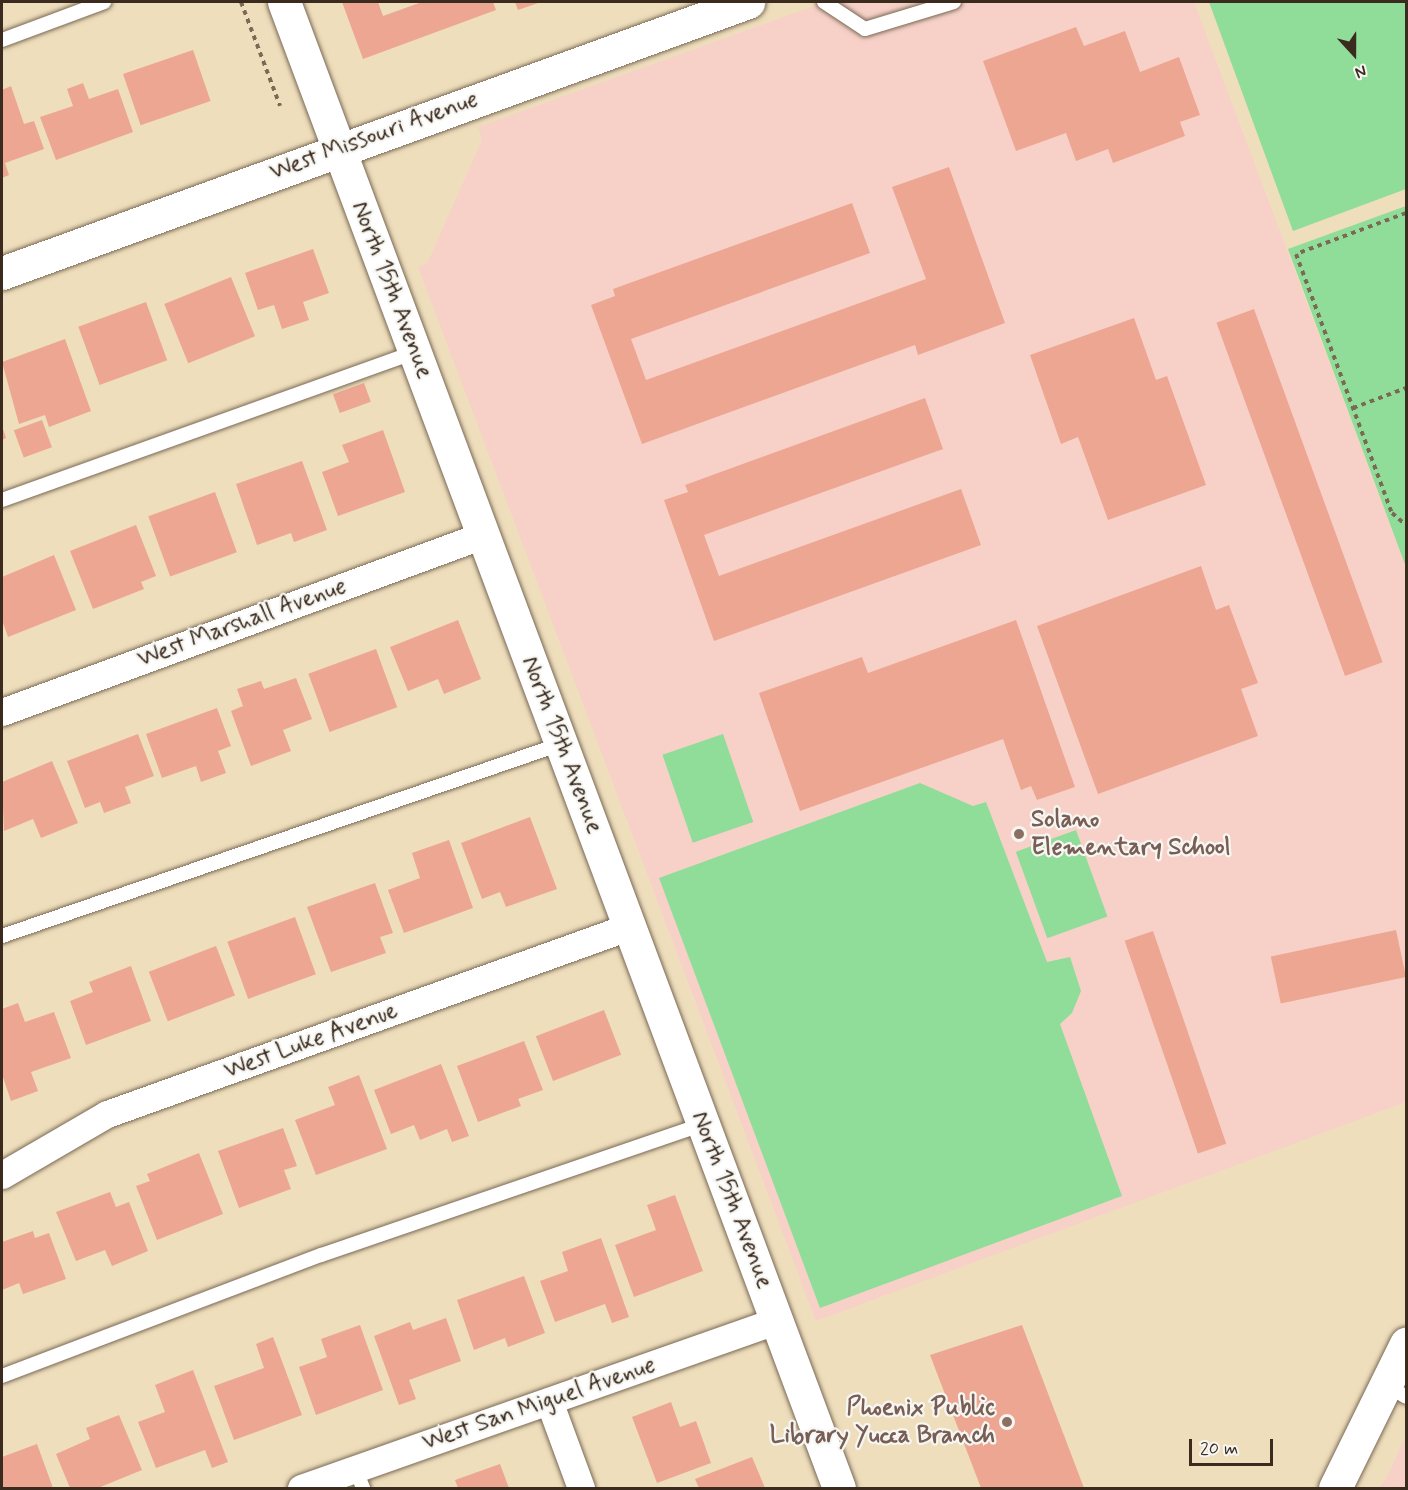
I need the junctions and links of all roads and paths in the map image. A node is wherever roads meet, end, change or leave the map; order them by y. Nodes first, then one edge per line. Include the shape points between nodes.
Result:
1 (104, 2) edge
2 (241, 2) edge
3 (284, 2) edge
4 (748, 2) edge
5 (824, 2) edge
6 (954, 2) edge
7 (2, 40) edge
8 (280, 106) dead end
9 (339, 148) junction
10 (1407, 213) edge
11 (2, 273) edge
12 (415, 352) junction
13 (1407, 388) edge
14 (1353, 408) junction
15 (2, 500) edge
16 (1404, 516) edge
17 (1407, 525) edge
18 (483, 535) junction
19 (2, 712) edge
20 (562, 744) junction
21 (631, 926) junction
22 (2, 936) edge
23 (703, 1124) junction
24 (2, 1175) edge
25 (778, 1320) junction
26 (1407, 1344) edge
27 (2, 1376) edge
28 (1397, 1391) edge
29 (549, 1401) junction
30 (359, 1478) edge
31 (301, 1488) edge
32 (581, 1488) edge
33 (840, 1488) edge
34 (1335, 1488) edge

1 - 7 lane
2 - 8 path
3 - 9 street, North 15th Avenue
4 - 9 street, West Missouri Avenue
5 - 6 lane via 865,29
9 - 11 street, West Missouri Avenue
9 - 12 street, North 15th Avenue
10 - 14 path via 1296,254
12 - 15 lane
12 - 18 street, North 15th Avenue
13 - 14 path
14 - 16 path via 1392,513
16 - 17 path
18 - 19 street, West Marshall Avenue
18 - 20 street, North 15th Avenue
20 - 21 street, North 15th Avenue
20 - 22 lane
21 - 23 street, North 15th Avenue
21 - 24 street, West Luke Avenue via 107,1114
23 - 25 street, North 15th Avenue
23 - 27 lane via 321,1256
25 - 29 street, West San Miguel Avenue
25 - 33 street, North 15th Avenue
26 - 28 street
28 - 34 street
29 - 30 street, West San Miguel Avenue
29 - 32 street
30 - 31 street, West San Miguel Avenue

